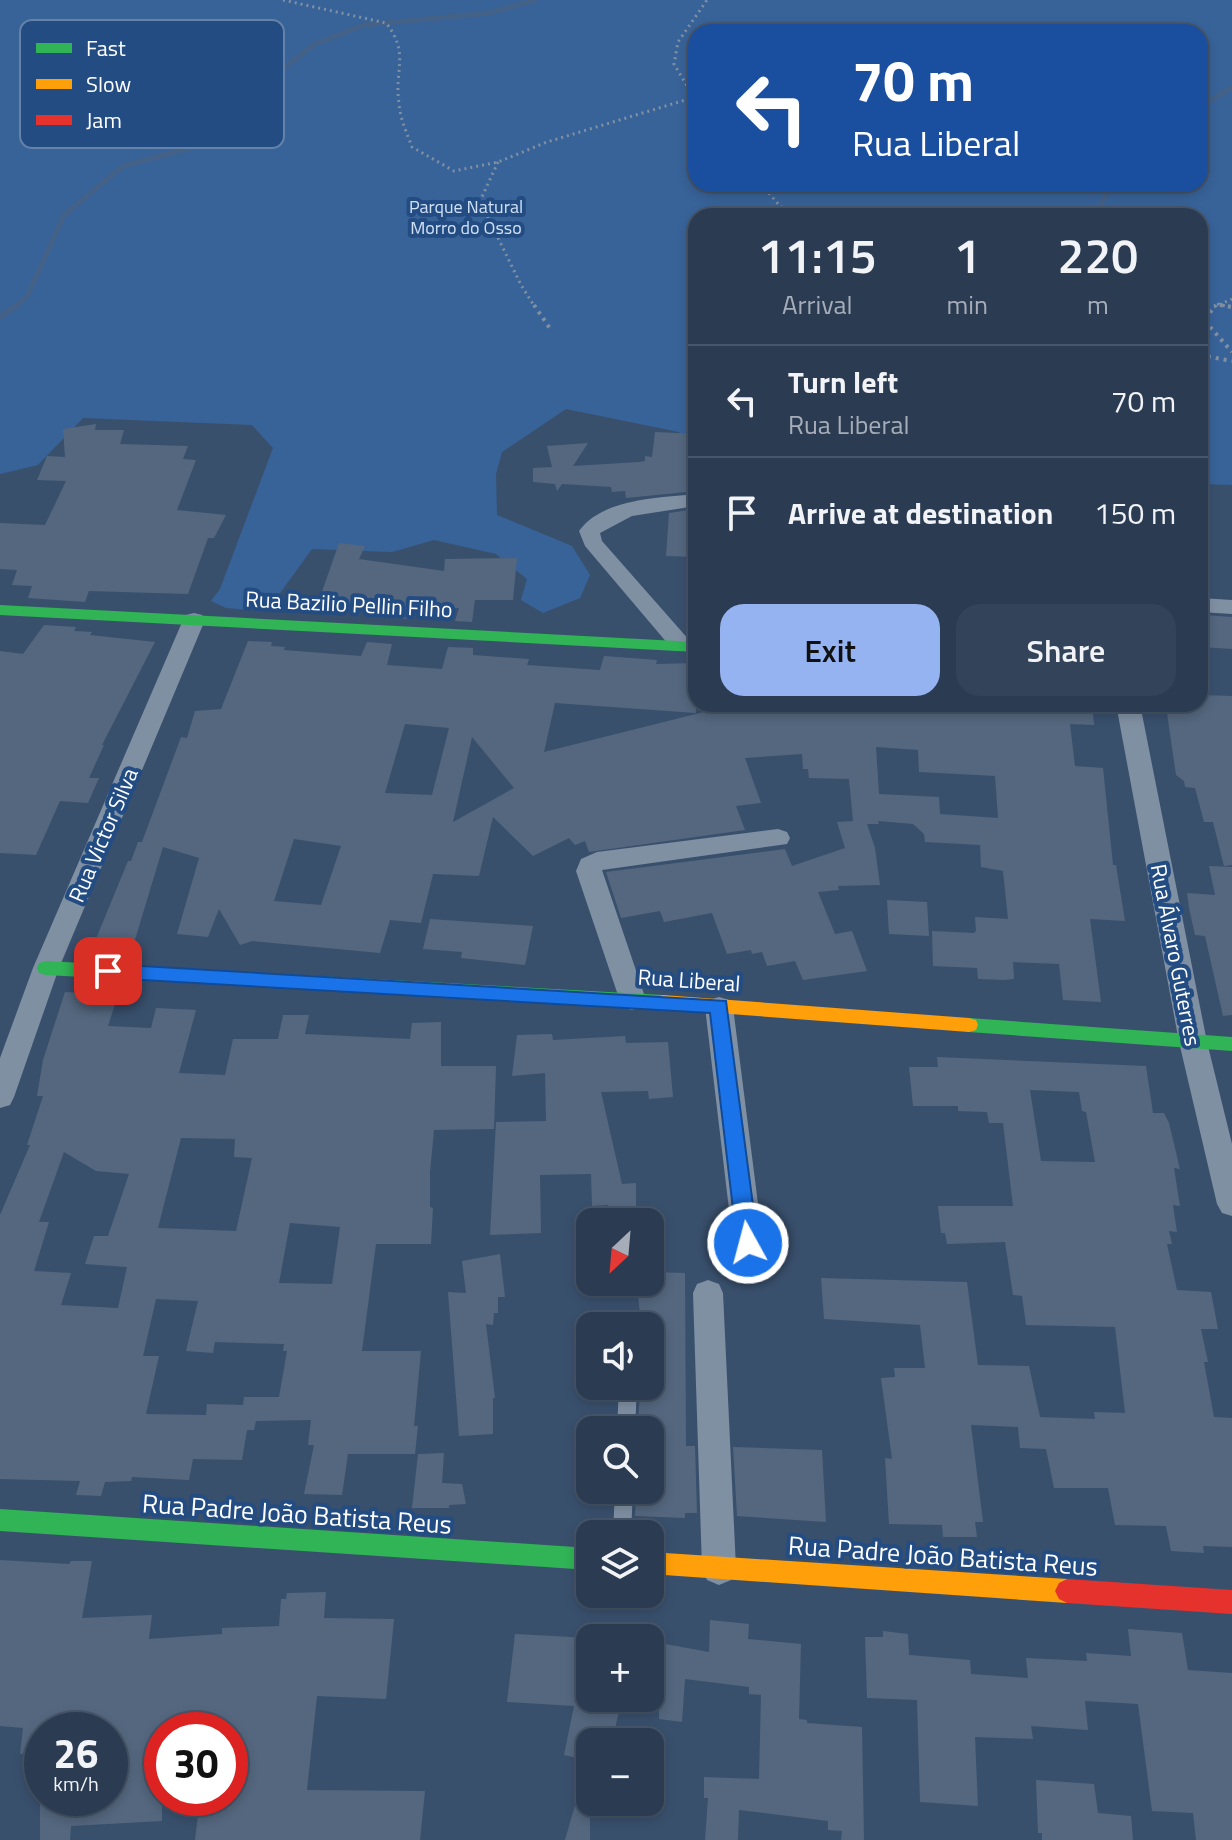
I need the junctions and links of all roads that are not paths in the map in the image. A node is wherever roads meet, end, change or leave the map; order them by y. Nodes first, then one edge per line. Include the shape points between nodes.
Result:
1 (688, 501) edge
2 (1208, 606) edge
3 (1232, 607) edge
4 (0, 610) edge
5 (194, 620) junction
6 (688, 646) edge
7 (688, 647) edge
8 (1130, 712) edge
9 (778, 838) dead end
10 (46, 968) junction
11 (632, 1000) junction
12 (719, 1007) junction
13 (1193, 1042) junction
14 (1232, 1044) edge
15 (0, 1097) edge
16 (1232, 1204) edge
17 (748, 1243) dead end
18 (708, 1293) dead end
19 (0, 1520) edge
20 (576, 1558) edge
21 (664, 1564) edge
22 (719, 1568) junction
23 (1232, 1602) edge

1 - 6 street via 622,512 589,531 592,542
2 - 3 street
4 - 5 street, Rua Bazilio Pellin Filho
5 - 7 street, Rua Bazilio Pellin Filho
5 - 10 street, Rua Victor Silva
8 - 13 street, Rua Álvaro Guterres
9 - 11 street via 590,865
10 - 11 street, Rua Liberal
10 - 15 street, Rua Victor Silva
11 - 12 street, Rua Liberal
12 - 13 street, Rua Liberal
12 - 17 street
13 - 14 street, Rua Liberal
13 - 16 street, Rua Álvaro Guterres
18 - 22 street
19 - 20 street, Rua Padre João Batista Reus
21 - 22 street, Rua Padre João Batista Reus
22 - 23 street, Rua Padre João Batista Reus

